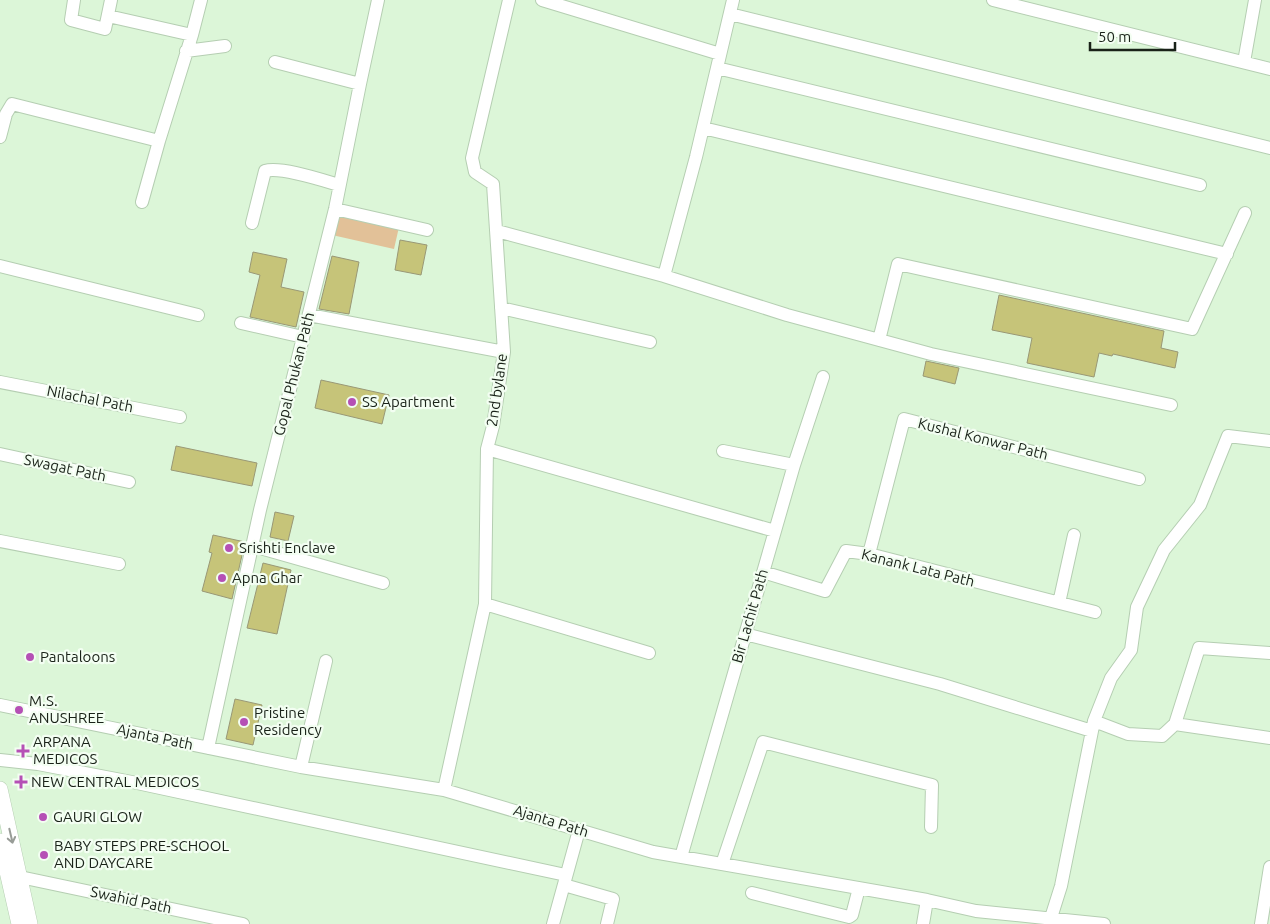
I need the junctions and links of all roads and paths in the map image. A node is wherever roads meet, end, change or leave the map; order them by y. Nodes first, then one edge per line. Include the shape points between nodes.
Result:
1 (74, 0) edge
2 (111, 0) edge
3 (200, 0) edge
4 (378, 0) edge
5 (509, 0) edge
6 (542, 0) edge
7 (734, 0) edge
8 (993, 0) edge
9 (1255, 0) edge
10 (730, 14) junction
11 (108, 16) junction
12 (192, 34) junction
13 (225, 46) dead end
14 (186, 51) junction
15 (720, 54) junction
16 (275, 62) dead end
17 (1244, 62) junction
18 (717, 68) junction
19 (1270, 69) edge
20 (360, 84) junction
21 (702, 128) junction
22 (0, 138) edge
23 (159, 141) junction
24 (1270, 148) edge
25 (339, 185) junction
26 (1200, 185) dead end
27 (142, 202) dead end
28 (335, 209) junction
29 (1245, 213) dead end
30 (252, 223) dead end
31 (427, 230) dead end
32 (497, 231) junction
33 (1227, 254) junction
34 (0, 266) edge
35 (664, 276) junction
36 (501, 308) junction
37 (198, 315) dead end
38 (309, 315) junction
39 (241, 323) dead end
40 (303, 337) junction
41 (879, 340) junction
42 (650, 342) dead end
43 (504, 352) junction
44 (823, 377) dead end
45 (0, 382) edge
46 (1171, 406) dead end
47 (180, 417) dead end
48 (1270, 441) edge
49 (487, 449) junction
50 (723, 451) dead end
51 (0, 454) edge
52 (794, 465) junction
53 (1139, 479) dead end
54 (129, 482) dead end
55 (775, 531) junction
56 (1074, 535) dead end
57 (0, 541) edge
58 (253, 546) junction
59 (869, 554) junction
60 (119, 564) dead end
61 (763, 572) junction
62 (383, 583) dead end
63 (1059, 603) junction
64 (485, 604) junction
65 (1095, 612) dead end
66 (745, 634) junction
67 (649, 653) dead end
68 (1270, 653) edge
69 (326, 661) dead end
70 (0, 705) edge
71 (1175, 724) junction
72 (1093, 726) junction
73 (1270, 738) edge
74 (208, 748) junction
75 (0, 760) edge
76 (301, 766) junction
77 (0, 789) edge
78 (444, 790) junction
79 (931, 827) dead end
80 (579, 830) junction
81 (0, 841) edge
82 (681, 857) junction
83 (722, 864) junction
84 (1270, 867) edge
85 (20, 877) junction
86 (563, 879) junction
87 (859, 888) junction
88 (752, 893) dead end
89 (927, 900) junction
90 (1049, 921) edge
91 (19, 924) edge
92 (30, 924) edge
93 (243, 924) edge
94 (553, 924) edge
95 (607, 924) edge
96 (923, 924) edge
97 (1104, 924) edge
98 (1261, 924) edge

1 - 11 street via 71,20 105,29
2 - 11 street
3 - 12 street
4 - 20 street, Gopal Phukan Path
5 - 32 street, 2nd bylane via 472,158 475,172 493,184
6 - 15 street
7 - 10 street
8 - 17 street
9 - 17 street
10 - 15 street
10 - 24 street
11 - 12 street
12 - 14 street
13 - 14 street
14 - 23 street
15 - 18 street
16 - 20 street
17 - 19 street
18 - 21 street
18 - 26 street
20 - 25 street, Gopal Phukan Path
21 - 33 street
21 - 35 street
22 - 23 street via 12,104
23 - 27 street
25 - 28 street, Gopal Phukan Path
25 - 30 street via 282,170 265,171
28 - 31 street
28 - 38 street, Gopal Phukan Path
29 - 33 street
32 - 35 street
32 - 36 street, 2nd bylane
33 - 41 street via 1192,329 898,264
34 - 37 street
35 - 41 street
36 - 42 street
36 - 43 street, 2nd bylane
38 - 40 street, Gopal Phukan Path
38 - 43 street
39 - 40 street
40 - 58 street, Gopal Phukan Path
41 - 46 street
43 - 49 street, 2nd bylane
44 - 52 street, Bir Lachit Path
45 - 47 street, Nilachal Path
48 - 72 street via 1228,436 1200,505 1164,550 1137,607 1131,650 1111,678
49 - 55 street
49 - 64 street, 2nd bylane
50 - 52 street
51 - 54 street, Swagat Path
52 - 55 street, Bir Lachit Path
53 - 59 street, Kushal Konwar Path via 904,419
55 - 61 street, Bir Lachit Path
56 - 63 street
57 - 60 street
58 - 62 street
58 - 74 street, Gopal Phukan Path
59 - 61 street, Kanank Lata Path via 846,551 825,591
59 - 63 street, Kanank Lata Path
61 - 66 street, Bir Lachit Path
63 - 65 street, Kanank Lata Path
64 - 67 street
64 - 78 street, 2nd bylane
66 - 72 street
66 - 82 street, Bir Lachit Path
68 - 71 street via 1200,648
69 - 76 street
70 - 74 street, Ajanta Path
71 - 72 street via 1162,736 1128,734
71 - 73 street
72 - 90 street via 1061,886
74 - 76 street, Ajanta Path
75 - 86 street via 137,783
76 - 78 street, Ajanta Path
77 -> 85 main road
78 - 80 street, Ajanta Path
79 - 83 street via 932,785 763,742
80 - 82 street, Ajanta Path
80 - 86 street
81 - 91 main road
82 - 83 street, Ajanta Path
83 - 87 street, Ajanta Path
84 - 98 street
85 - 92 main road
85 - 93 street, Swahid Path
86 - 94 street
86 - 95 street via 613,899
87 - 88 street via 849,917
87 - 89 street, Ajanta Path
89 - 90 street, Ajanta Path via 976,911
89 - 96 street
90 - 97 street, Ajanta Path

